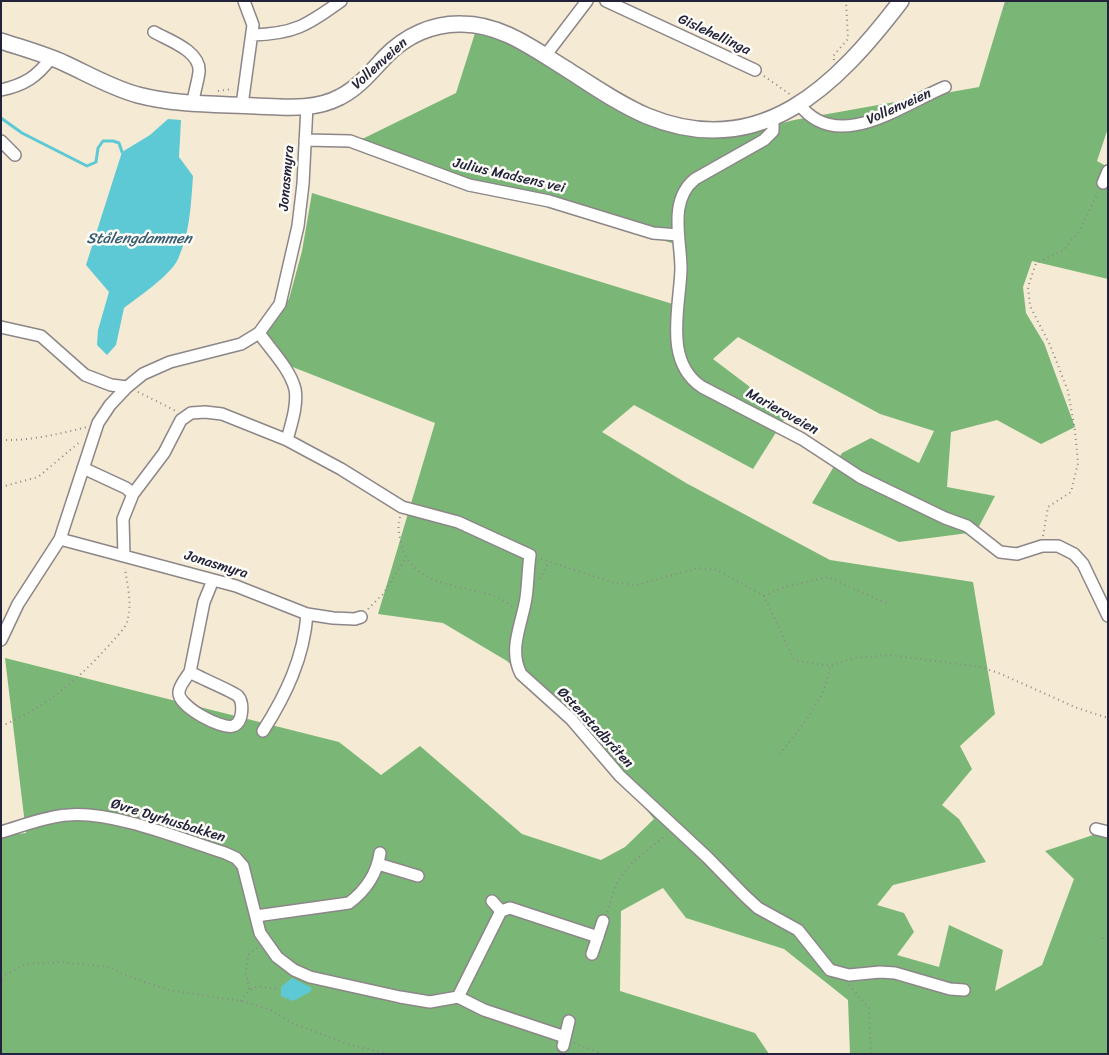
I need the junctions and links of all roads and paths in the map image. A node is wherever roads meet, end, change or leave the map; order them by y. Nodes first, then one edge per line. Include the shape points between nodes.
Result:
1 (244, 1) edge
2 (587, 1) edge
3 (606, 1) edge
4 (846, 1) edge
5 (901, 1) edge
6 (1008, 1) edge
7 (338, 2) edge
8 (1005, 9) dead end
9 (154, 32) dead end
10 (252, 35) junction
11 (1, 41) edge
12 (545, 56) junction
13 (51, 58) junction
14 (755, 70) joint
15 (839, 74) junction
16 (945, 87) dead end
17 (243, 89) junction
18 (1, 90) edge
19 (213, 92) dead end
20 (193, 103) junction
21 (799, 104) junction
22 (242, 105) junction
23 (307, 106) junction
24 (773, 117) junction
25 (305, 140) junction
26 (1, 141) edge
27 (15, 155) dead end
28 (1108, 171) edge
29 (1103, 183) joint
30 (678, 235) junction
31 (1, 326) edge
32 (259, 333) junction
33 (127, 387) junction
34 (191, 413) junction
35 (98, 423) junction
36 (1, 440) edge
37 (287, 440) junction
38 (83, 468) junction
39 (1, 487) edge
40 (134, 494) junction
41 (402, 507) junction
42 (60, 539) junction
43 (1042, 546) junction
44 (530, 555) junction
45 (124, 556) junction
46 (405, 559) junction
47 (213, 580) junction
48 (764, 596) junction
49 (890, 605) dead end
50 (307, 614) junction
51 (523, 614) junction
52 (1108, 616) edge
53 (361, 617) joint
54 (1, 640) edge
55 (830, 666) junction
56 (190, 672) junction
57 (1108, 718) edge
58 (1, 726) edge
59 (263, 732) dead end
60 (780, 754) dead end
61 (674, 828) junction
62 (1096, 829) dead end
63 (1, 832) edge
64 (1108, 832) edge
65 (418, 876) dead end
66 (492, 901) dead end
67 (501, 911) junction
68 (256, 916) junction
69 (603, 921) joint
70 (598, 937) junction
71 (1102, 938) dead end
72 (1108, 938) edge
73 (265, 942) junction
74 (592, 954) dead end
75 (830, 970) junction
76 (2, 977) edge
77 (1, 985) edge
78 (249, 989) junction
79 (278, 989) dead end
80 (964, 990) dead end
81 (458, 997) junction
82 (241, 1001) junction
83 (569, 1021) dead end
84 (564, 1041) junction
85 (390, 1054) edge
86 (604, 1054) edge
87 (871, 1054) edge

1 - 10 street via 253,25
2 - 12 street
3 - 14 street, Gislehellinga
4 - 15 path via 848,39 832,56
5 - 15 main road, Vollenveien
6 - 8 path
7 - 10 street via 288,32
9 - 20 street via 196,60 199,70
10 - 17 street
11 - 13 main road, Vollenveien
12 - 23 main road, Vollenveien via 486,26 440,26 405,40 346,94
12 - 24 main road, Vollenveien via 633,109 677,126 726,130
13 - 18 street via 42,71 23,85
13 - 20 main road, Vollenveien via 132,93
14 - 21 path via 785,89
15 - 21 main road, Vollenveien
16 - 21 street, Vollenveien via 869,123 848,127 815,118
17 - 19 path
17 - 22 street
20 - 22 main road, Vollenveien
21 - 24 main road, Vollenveien
22 - 23 main road, Vollenveien
23 - 25 street, Jonasmyra
24 - 30 street, Marieroveien via 773,131 764,140 695,178 687,187 679,210
25 - 30 street, Julius Madsens vei via 350,141 469,185 566,205 653,233
25 - 32 street, Jonasmyra via 298,226 286,285 280,304
26 - 27 street
28 - 29 street
29 - 43 path via 1081,228 1064,250 1036,263 1028,287 1030,306 1068,391 1078,463 1071,492 1048,507
30 - 43 street, Marieroveien via 680,280 676,329 684,366 697,384 802,439 860,477 972,528 1000,552 1017,554
31 - 33 street via 41,336 85,375
32 - 33 street, Jonasmyra via 241,344 170,362 143,374
32 - 37 street via 286,369 295,390
33 - 34 path via 177,411
33 - 35 street, Jonasmyra
34 - 37 street via 222,414
34 - 40 street via 181,420 164,453
35 - 36 path via 65,433
35 - 38 street, Jonasmyra
35 - 39 path via 66,456 38,477
37 - 41 street
38 - 40 street
38 - 42 street, Jonasmyra
40 - 45 street via 124,519
41 - 44 street via 458,522
41 - 46 path via 397,529
42 - 45 street, Jonasmyra
42 - 54 street, Jonasmyra via 18,604
43 - 52 street, Marieroveien via 1058,546 1074,554 1083,564
44 - 48 path via 612,582 636,585 698,568 717,570
44 - 51 street, Østenstadbråten
45 - 47 street, Jonasmyra
45 - 58 path via 128,620 118,636 66,689
46 - 51 path via 429,578 496,596
46 - 53 path via 383,594
47 - 50 street, Jonasmyra
47 - 56 street via 204,602
48 - 49 path via 784,587 828,577
48 - 55 path via 794,660
50 - 53 street, Jonasmyra
50 - 59 street via 292,679
51 - 61 street, Østenstadbråten via 515,643 517,666 522,674 571,719 620,776
55 - 57 path via 854,658 890,655 981,667
55 - 60 path via 824,691
56 - 56 street via 178,691 179,699 186,707 225,726 233,727 238,723 242,702 237,695
61 - 69 path via 618,880
61 - 75 street, Østenstadbråten via 758,908 798,930
62 - 64 street
63 - 68 street, Øvre Dyrhusbakken via 67,815 89,814 226,853 243,866
65 - 68 street via 379,858 360,894 349,903
66 - 67 street
67 - 70 street via 510,908
67 - 81 street
68 - 73 street, Øvre Dyrhusbakken
69 - 70 street
70 - 74 street
71 - 72 path
73 - 78 path via 248,955 246,974
73 - 81 street, Øvre Dyrhusbakken via 277,957 310,977 430,1002
75 - 80 street via 849,975 895,973
75 - 87 path via 858,992 869,1008
76 - 77 path
76 - 82 path via 26,964 61,962 110,967 124,976 168,990
78 - 79 path via 258,986
78 - 82 path
81 - 84 street
82 - 85 path via 269,1009 294,1024 351,1045
83 - 84 street
84 - 86 path

